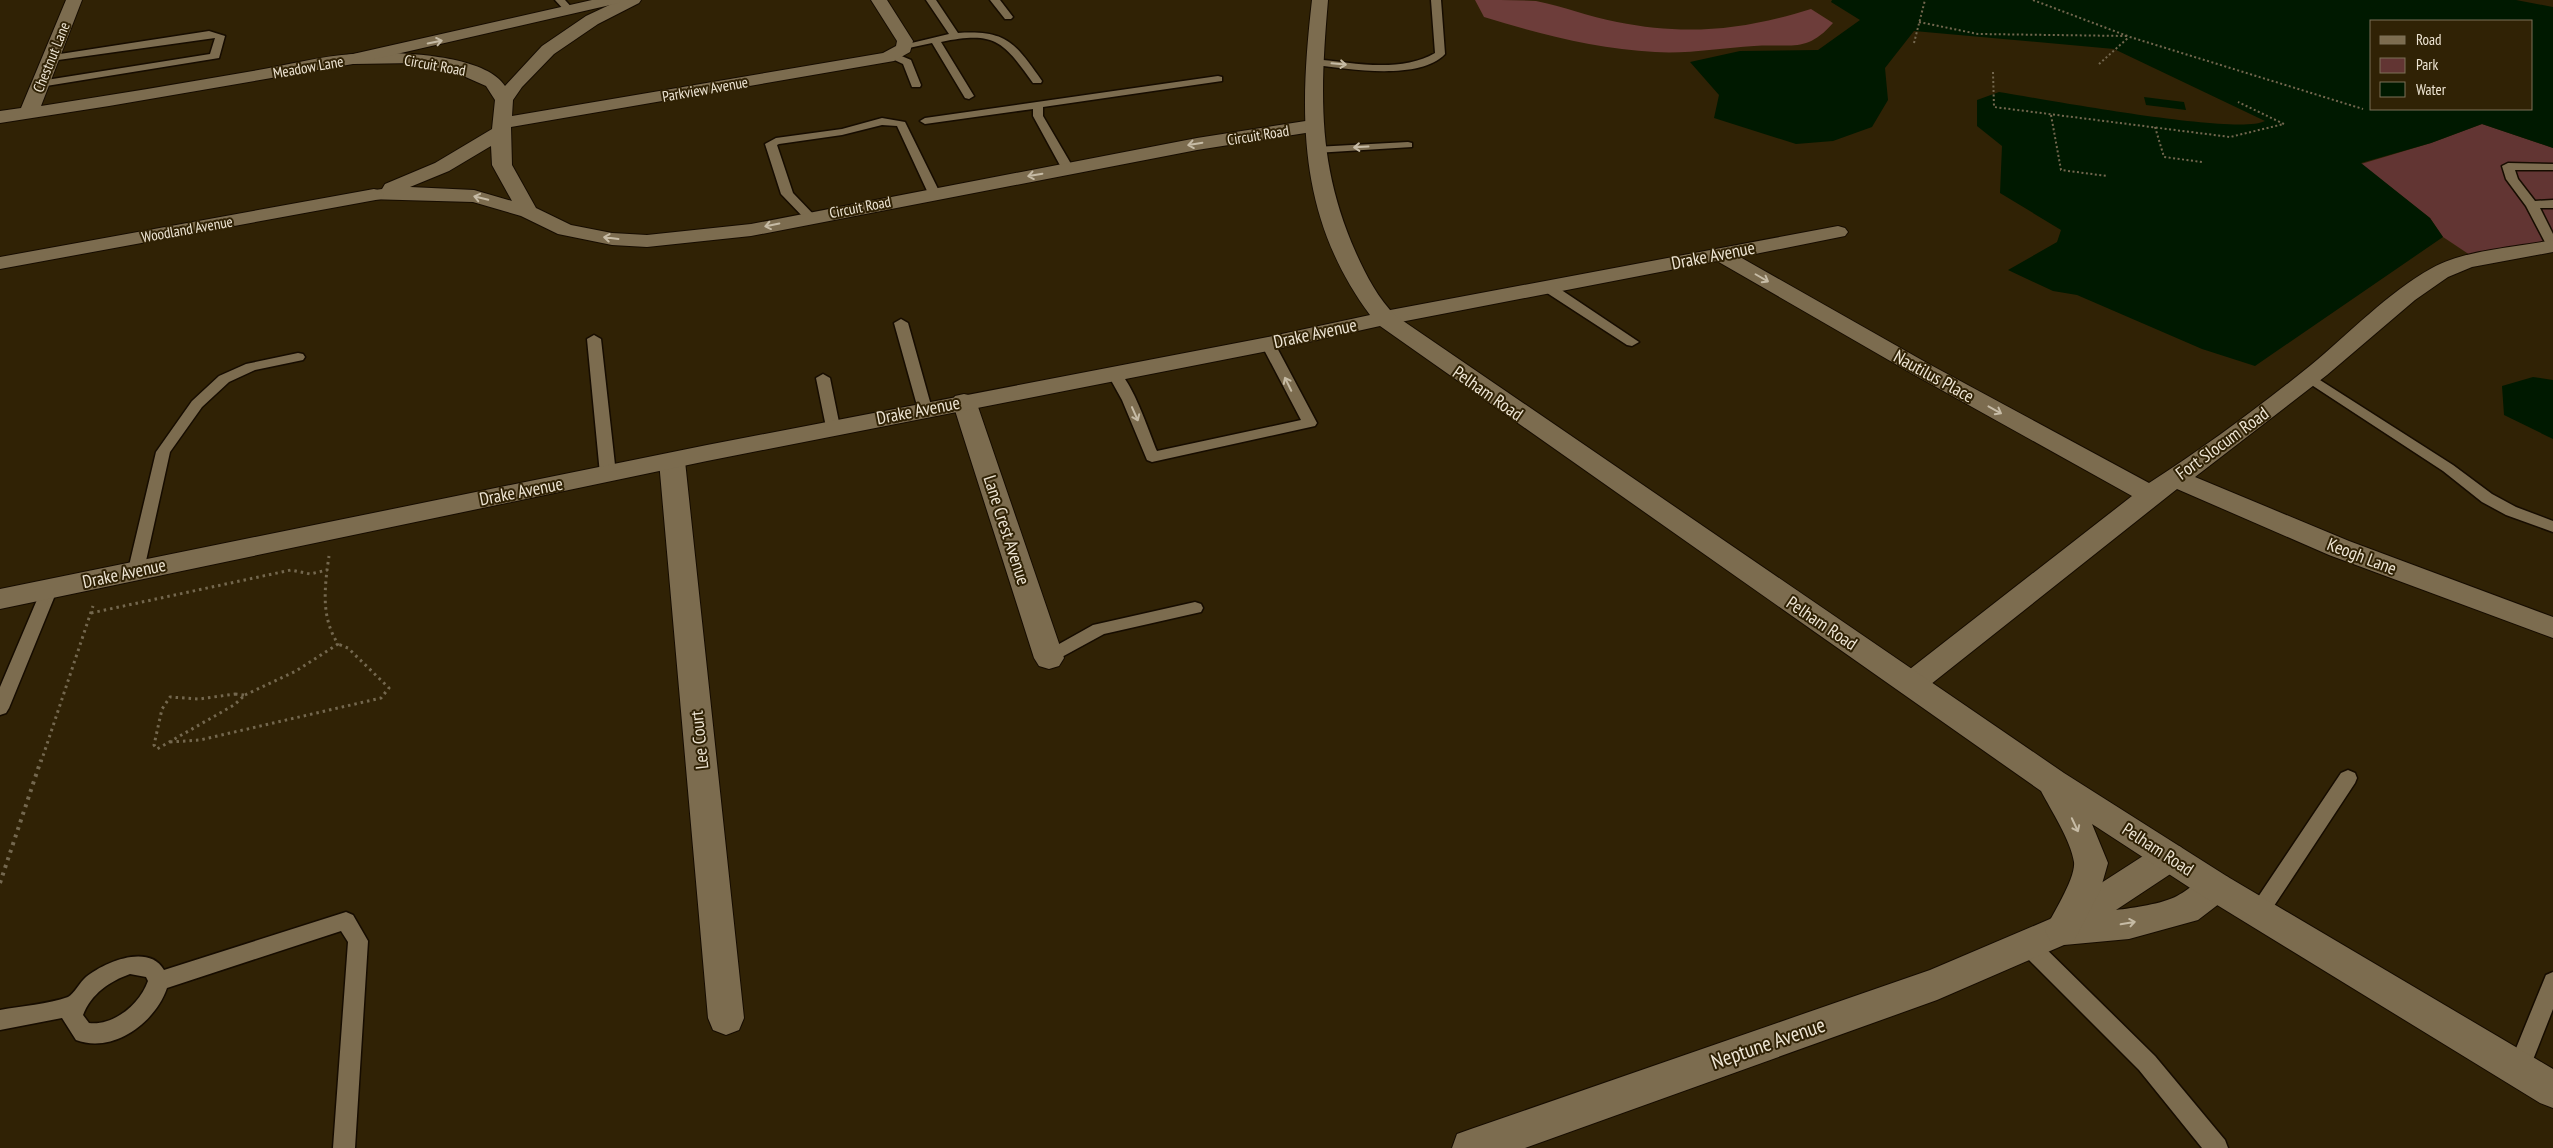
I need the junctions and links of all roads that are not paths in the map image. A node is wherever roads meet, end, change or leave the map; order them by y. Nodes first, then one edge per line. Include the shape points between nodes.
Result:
1 (74, 0) edge
2 (613, 0) edge
3 (633, 0) edge
4 (879, 0) edge
5 (931, 0) edge
6 (995, 0) edge
7 (1320, 0) edge
8 (1436, 0) edge
9 (564, 5) edge
10 (1008, 17) dead end
11 (955, 36) junction
12 (935, 40) junction
13 (898, 50) junction
14 (51, 58) junction
15 (353, 58) junction
16 (1314, 62) junction
17 (1364, 66) joint
18 (1218, 78) dead end
19 (1037, 81) dead end
20 (40, 84) junction
21 (916, 85) dead end
22 (969, 96) dead end
23 (504, 100) junction
24 (1038, 106) junction
25 (28, 114) junction
26 (0, 117) edge
27 (925, 121) dead end
28 (1312, 126) junction
29 (501, 128) junction
30 (1408, 145) dead end
31 (1315, 150) junction
32 (2553, 167) edge
33 (1068, 169) junction
34 (934, 193) junction
35 (374, 195) junction
36 (2553, 204) edge
37 (2532, 205) junction
38 (528, 212) junction
39 (810, 217) junction
40 (1838, 232) dead end
41 (2553, 246) edge
42 (1720, 254) junction
43 (0, 263) edge
44 (1549, 288) junction
45 (1385, 318) junction
46 (902, 322) dead end
47 (594, 339) dead end
48 (1632, 342) dead end
49 (1268, 344) junction
50 (298, 357) dead end
51 (1114, 373) junction
52 (2309, 377) junction
53 (823, 378) dead end
54 (964, 401) junction
55 (925, 409) junction
56 (833, 427) junction
57 (672, 462) junction
58 (608, 474) junction
59 (2173, 478) junction
60 (2150, 495) junction
61 (2553, 527) edge
62 (136, 570) junction
63 (50, 588) junction
64 (0, 599) edge
65 (1195, 608) dead end
66 (2553, 628) edge
67 (1049, 658) joint
68 (1911, 684) junction
69 (0, 708) edge
70 (2348, 778) dead end
71 (2053, 782) junction
72 (2169, 857) junction
73 (2216, 886) junction
74 (2259, 912) junction
75 (2062, 930) junction
76 (2028, 945) junction
77 (160, 981) junction
78 (2553, 982) edge
79 (75, 1005) junction
80 (726, 1018) dead end
81 (0, 1020) edge
82 (2519, 1068) junction
83 (2553, 1090) edge
84 (344, 1148) edge
85 (1471, 1148) edge
86 (2217, 1148) edge

1 - 14 street, Chestnut Lane
2 - 9 street, Meadow Lane
3 - 23 street via 592,20 548,50
4 - 13 street via 905,41
5 - 11 lane
6 - 10 lane
7 - 16 street, Pelham Road
8 - 17 lane via 1440,54 1432,61 1410,65
15 -> 9 street, Meadow Lane via 444,40
11 - 12 lane
11 - 19 lane via 979,33 999,37 1010,45
12 - 13 lane
12 - 22 lane
13 - 21 lane via 907,62
13 - 29 street, Parkview Avenue
14 - 20 street, Chestnut Lane
14 - 20 lane via 209,34 220,36 215,56
15 - 23 street, Circuit Road via 415,58 457,67 493,82
15 - 25 street, Meadow Lane
16 -> 17 lane
16 - 28 street, Pelham Road
18 - 24 lane
20 - 25 street, Chestnut Lane
23 - 29 street
24 - 27 lane
24 - 33 lane via 1038,116
25 - 26 street, Meadow Lane
28 - 31 street, Pelham Road
28 -> 33 street, Circuit Road
29 - 35 street, Woodland Avenue via 442,167
29 - 38 street via 502,165
30 -> 31 lane
31 - 45 street, Pelham Road via 1320,185 1332,224 1366,294
32 - 37 lane via 2508,166 2512,179
33 -> 34 street, Circuit Road
34 - 39 street, Circuit Road
34 - 39 lane via 901,124 880,121 851,130 776,140 772,144 787,194
38 -> 35 street, Woodland Avenue via 474,196
35 - 43 street, Woodland Avenue
36 - 37 lane
37 - 41 lane
39 -> 38 street, Circuit Road via 751,230 648,241 612,239 565,230
40 - 42 street, Drake Avenue
41 - 52 street, Fort Slocum Road via 2467,262 2440,272 2407,294
42 - 44 street, Drake Avenue
42 -> 60 street, Nautilus Place
44 - 45 street, Drake Avenue
44 - 48 lane
45 - 49 street, Drake Avenue
45 - 68 street, Pelham Road via 1423,348
46 - 55 lane
47 - 58 lane
49 - 51 street, Drake Avenue
51 -> 49 lane via 1129,400 1152,458 1310,424
50 - 62 lane via 251,367 224,379 198,404 163,452
51 - 54 street, Drake Avenue
52 - 59 street, Fort Slocum Road via 2206,458
52 - 61 lane via 2448,468 2487,498 2512,512
53 - 56 lane
54 - 55 street, Drake Avenue
54 - 67 street, Lane Crest Avenue
55 - 56 street, Drake Avenue
56 - 57 street, Drake Avenue
57 - 58 street, Drake Avenue
57 - 80 street, Lee Court
58 - 62 street, Drake Avenue
59 - 60 street, Fort Slocum Road
59 - 66 street, Keogh Lane via 2338,548
60 - 68 street, Fort Slocum Road
62 - 63 street, Drake Avenue
63 - 64 street, Drake Avenue
63 - 69 lane
65 - 67 lane via 1099,629
68 - 71 street, Pelham Road
70 - 74 lane
71 - 72 street, Pelham Road
71 -> 75 street via 2076,825 2091,863 2083,891
72 - 73 street, Pelham Road
72 - 75 street, Neptune Avenue
73 - 74 street, Pelham Road
75 -> 73 street, Neptune Avenue via 2129,924 2186,909
74 - 82 street, Pelham Road
75 - 76 street, Neptune Avenue
76 - 85 street, Neptune Avenue via 1937,984
76 - 86 lane via 2147,1063
77 - 79 lane via 151,967 130,965 91,984
77 - 79 lane via 150,1004 124,1025 109,1032 82,1032 72,1017
77 - 84 lane via 346,921 358,941
78 - 82 lane
79 - 81 lane
82 - 83 street, Pelham Road

